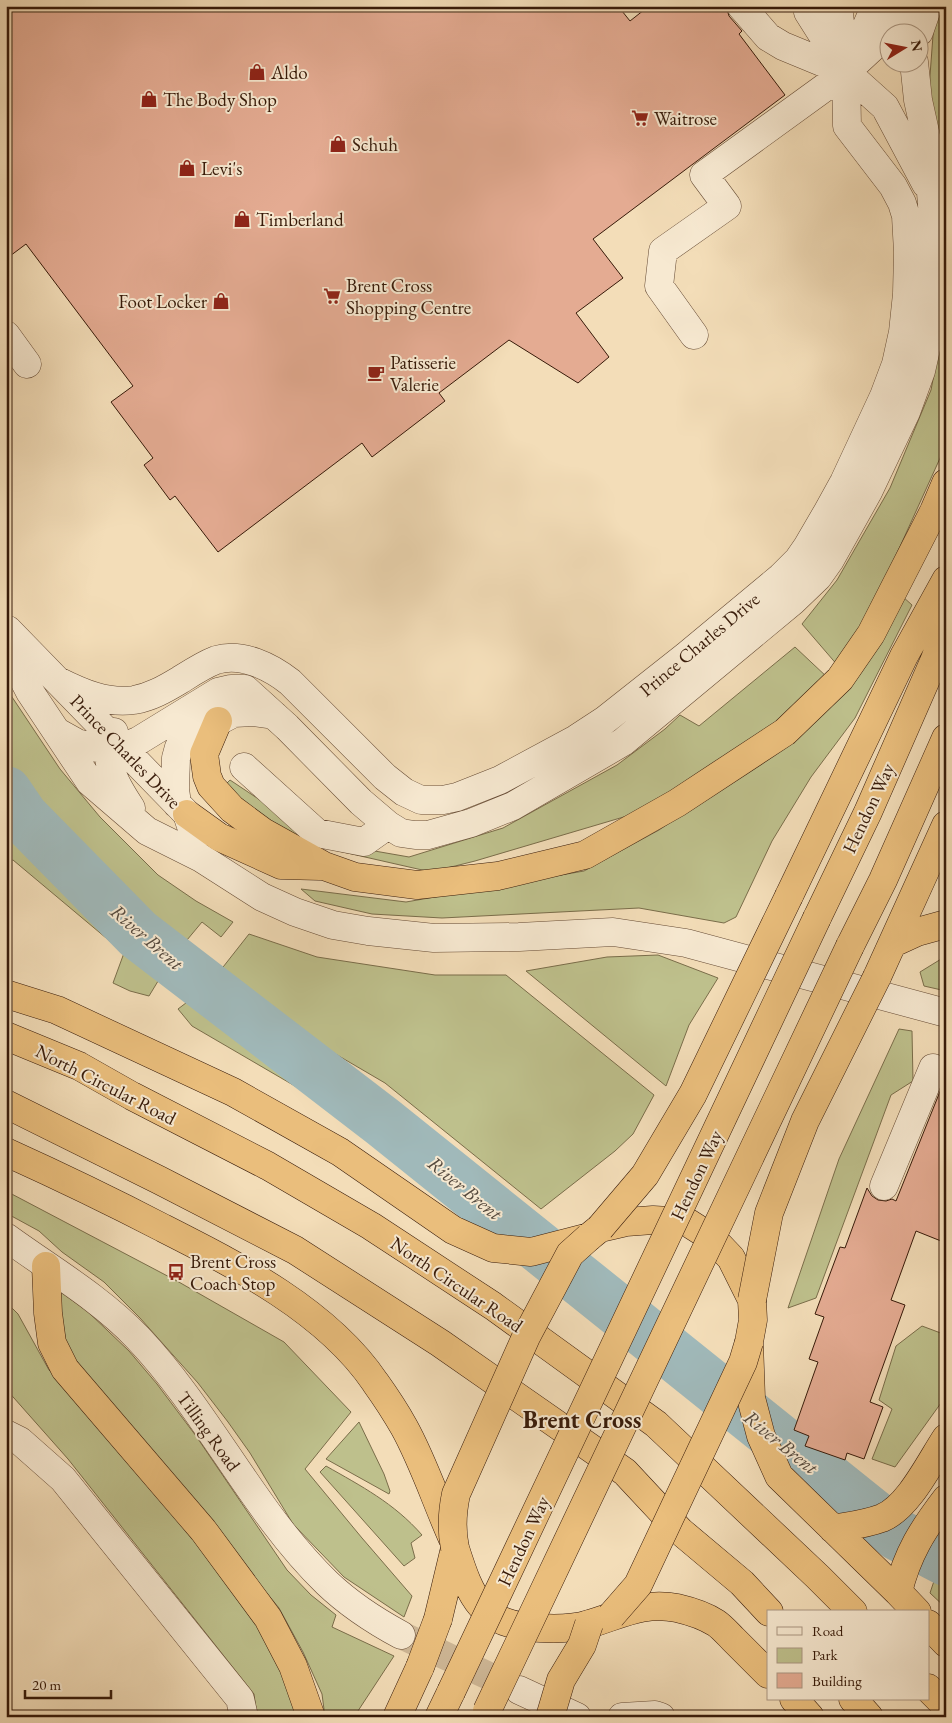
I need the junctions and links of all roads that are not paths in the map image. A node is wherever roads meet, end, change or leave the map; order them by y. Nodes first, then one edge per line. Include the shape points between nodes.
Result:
1 (741, 6) edge
2 (807, 6) edge
3 (838, 6) edge
4 (879, 6) edge
5 (912, 6) edge
6 (928, 6) edge
7 (922, 22) edge
8 (846, 72) junction
9 (915, 72) edge
10 (932, 197) junction
11 (6, 335) edge
12 (694, 335) dead end
13 (28, 364) dead end
14 (884, 396) junction
15 (906, 412) junction
16 (946, 483) edge
17 (946, 580) edge
18 (6, 629) edge
19 (946, 630) edge
20 (6, 646) edge
21 (58, 681) junction
22 (162, 691) junction
23 (274, 715) junction
24 (218, 722) junction
25 (59, 733) junction
26 (946, 738) edge
27 (115, 745) junction
28 (244, 767) dead end
29 (182, 809) junction
30 (388, 825) junction
31 (946, 825) edge
32 (147, 831) junction
33 (201, 858) junction
34 (324, 866) junction
35 (946, 924) edge
36 (893, 943) junction
37 (792, 972) junction
38 (6, 994) edge
39 (946, 1013) edge
40 (6, 1036) edge
41 (946, 1074) edge
42 (6, 1104) edge
43 (6, 1152) edge
44 (884, 1186) dead end
45 (594, 1233) junction
46 (6, 1237) edge
47 (46, 1266) junction
48 (752, 1300) junction
49 (749, 1342) junction
50 (6, 1434) edge
51 (946, 1438) edge
52 (939, 1508) edge
53 (833, 1528) junction
54 (454, 1543) junction
55 (898, 1592) junction
56 (767, 1610) edge
57 (851, 1610) edge
58 (915, 1610) edge
59 (600, 1620) junction
60 (930, 1626) edge
61 (401, 1635) tunnel mouth
62 (946, 1643) edge
63 (767, 1673) edge
64 (518, 1690) tunnel mouth
65 (930, 1690) edge
66 (795, 1700) edge
67 (854, 1700) edge
68 (946, 1706) edge
69 (486, 1714) edge
70 (244, 1717) edge
71 (311, 1717) edge
72 (397, 1717) edge
73 (439, 1717) edge
74 (550, 1717) edge
75 (577, 1717) edge
76 (622, 1717) edge
77 (661, 1717) edge
78 (810, 1717) edge
79 (869, 1717) edge

1 - 8 street via 768,37
2 - 8 street
3 - 8 street, Prince Charles Drive
4 - 8 street via 872,14
5 - 8 street
6 - 7 street
8 - 10 street via 885,107
8 - 12 street via 704,175 727,206 663,251 659,286
8 - 14 street, Prince Charles Drive via 847,126 893,186 906,216 908,286 903,332
9 - 10 street via 927,141
10 - 15 street via 934,295 930,331 921,371
11 - 13 street
14 - 15 street
14 - 22 street, Prince Charles Drive via 828,511 807,548 787,571 605,720 568,744 486,787 443,800 413,798 386,777 290,682 257,662 239,658 218,660
15 - 30 street via 868,492 818,577 645,725 618,746 546,788 471,823 415,836 401,833
16 - 34 highway via 871,634 840,679 785,732 677,803 585,854 498,876 417,885 355,877
17 - 45 highway, bridge via 904,656 688,1102 645,1175
18 - 21 street, Prince Charles Drive
19 - 37 highway, Hendon Way, bridge via 868,812
20 - 25 street via 30,692
21 - 22 street, Prince Charles Drive via 80,692 117,700 134,700
21 - 27 street, Prince Charles Drive
22 - 27 street via 118,724
23 - 24 street via 234,713
23 - 27 street via 245,689 231,689 207,698 138,741
23 - 30 street
24 - 29 street via 188,736 179,747 174,773
24 - 34 highway via 204,754 212,786 232,809 263,832
25 - 27 street via 77,743 97,748
25 - 32 street via 90,782
26 - 69 highway, bridge via 883,880
27 - 29 street, Prince Charles Drive
27 - 32 street via 110,769 112,777
28 - 30 street via 316,833 364,842
29 - 33 street, Prince Charles Drive
29 - 34 highway via 220,837 281,865
31 - 36 highway
32 - 33 street
33 - 37 street via 262,897 295,912 351,928 434,938 613,932 686,943
35 - 36 highway
36 - 48 highway, bridge via 805,1121 769,1213
37 - 39 street
37 - 73 highway, Hendon Way, bridge
38 - 45 highway via 57,1010 233,1092 340,1152 453,1230 493,1248 531,1252
40 - 57 highway, North Circular Road via 79,1066 268,1166 371,1226 493,1306 656,1424
41 - 44 street via 933,1068
42 - 56 highway via 295,1250 440,1343 625,1472 680,1531 742,1583
43 - 54 highway via 102,1196 229,1263 270,1287 343,1343 374,1380 404,1428
45 - 48 highway, bridge via 626,1222 688,1222 712,1238 731,1258
45 - 54 highway, bridge via 570,1254 526,1337 456,1494 452,1516
46 - 47 street, Tilling Road
47 - 61 street, Tilling Road via 88,1295 138,1338 185,1396 263,1507 328,1585 380,1624
47 - 71 highway via 52,1342 65,1369 203,1530 268,1618 293,1666
48 - 49 highway
49 - 53 highway via 751,1398 761,1436 779,1476
49 - 59 highway, bridge via 744,1362 638,1585
50 - 70 street via 20,1441 63,1479 240,1700
51 - 53 highway via 900,1507 883,1517
52 - 55 highway via 915,1543
53 - 55 highway
54 - 59 highway, bridge via 465,1581 481,1606 502,1622 527,1628 567,1629
54 - 72 highway, bridge via 438,1619
55 - 58 highway
59 - 63 highway via 655,1605 677,1608 717,1624
59 - 74 highway, bridge via 561,1680
60 - 62 highway
64 - 75 street
65 - 68 highway
66 - 78 highway
67 - 79 highway
76 - 77 street

